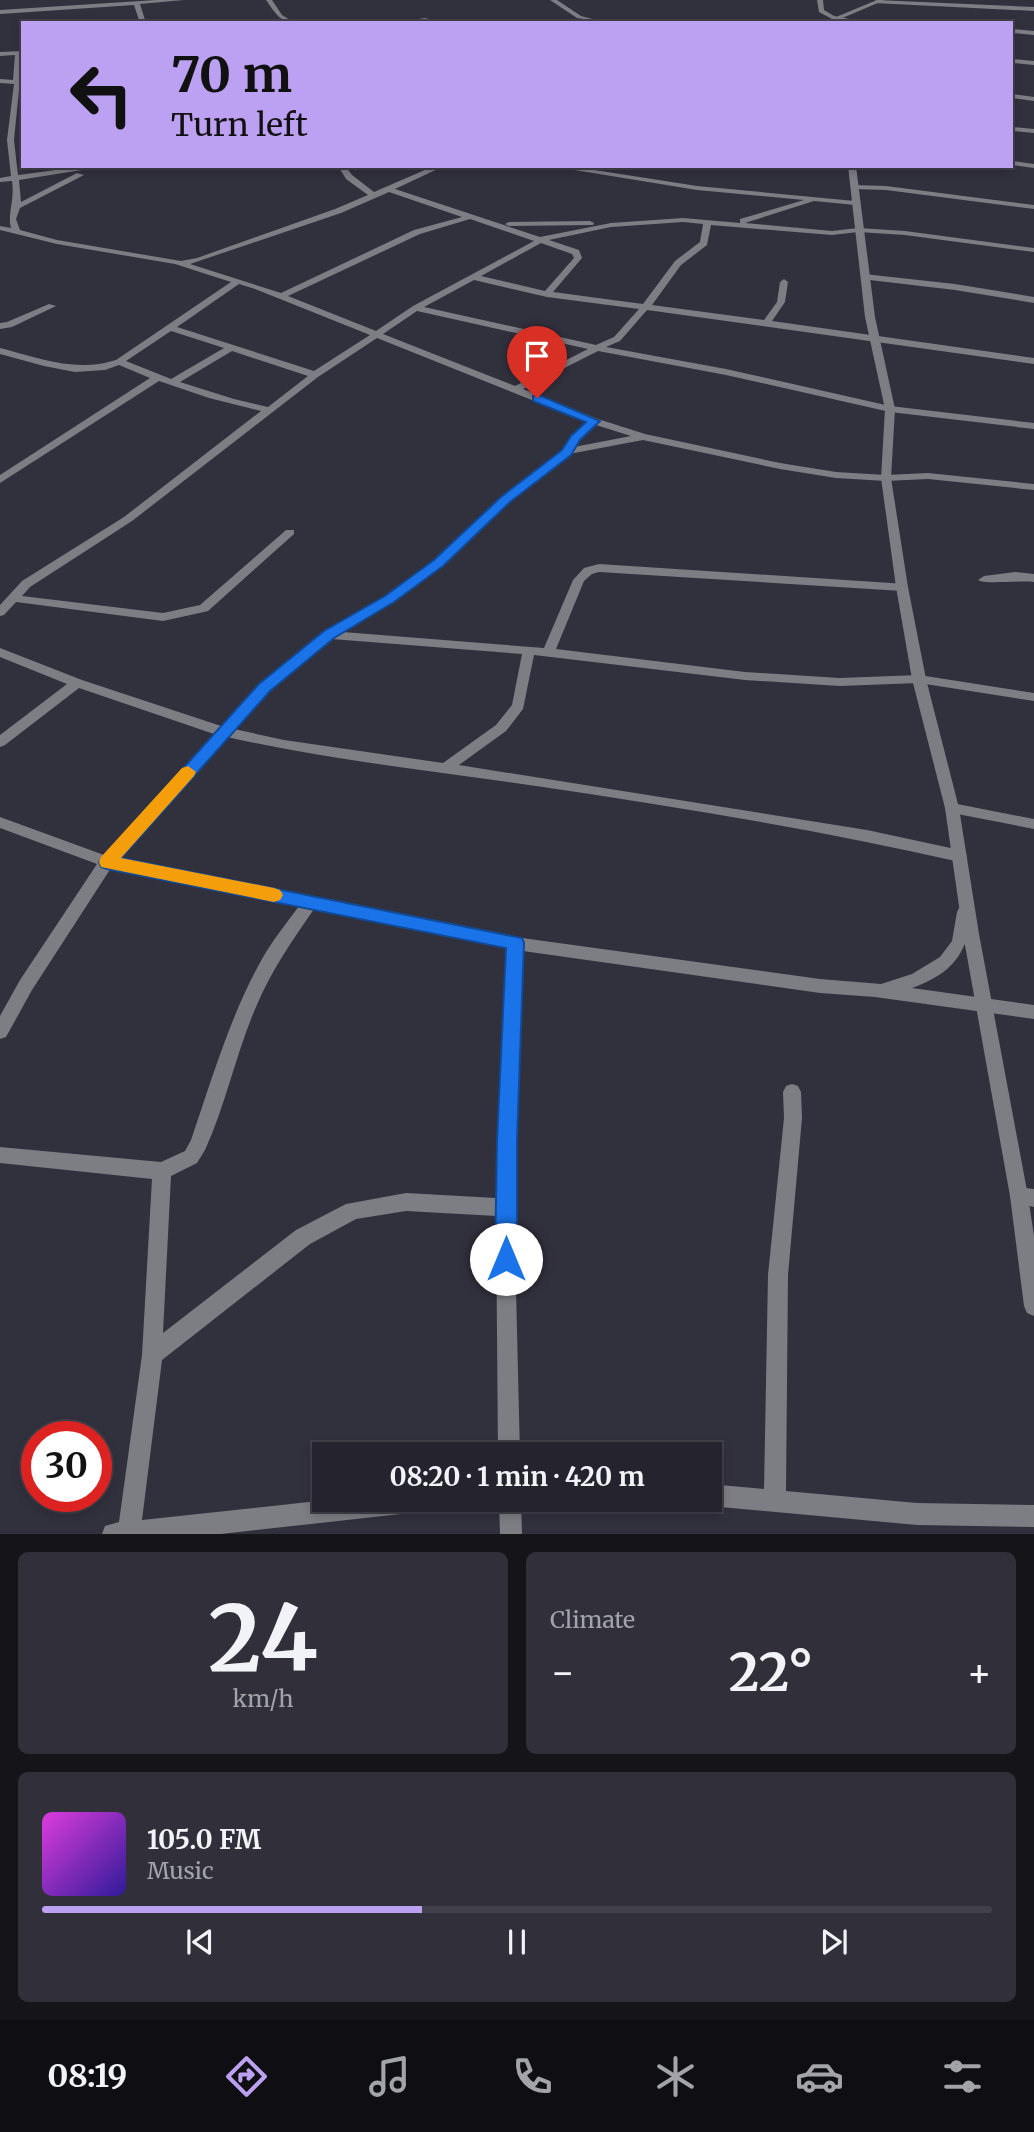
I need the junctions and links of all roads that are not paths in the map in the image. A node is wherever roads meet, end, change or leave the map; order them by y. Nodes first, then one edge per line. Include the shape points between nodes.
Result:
1 (106, 0) edge
2 (181, 0) edge
3 (270, 0) edge
4 (553, 0) edge
5 (820, 0) edge
6 (879, 1) edge
7 (92, 3) edge
8 (133, 4) junction
9 (1034, 9) edge
10 (0, 12) edge
11 (575, 20) edge
12 (142, 21) edge
13 (289, 21) edge
14 (596, 21) edge
15 (836, 21) edge
16 (1013, 32) edge
17 (1034, 33) edge
18 (21, 53) edge
19 (0, 54) edge
20 (1013, 61) edge
21 (1034, 63) edge
22 (16, 80) junction
23 (0, 81) edge
24 (1013, 96) edge
25 (1034, 99) edge
26 (1013, 129) edge
27 (1034, 131) edge
28 (1013, 163) edge
29 (1034, 166) edge
30 (88, 168) edge
31 (98, 168) edge
32 (342, 168) edge
33 (436, 168) edge
34 (566, 168) edge
35 (852, 168) edge
36 (16, 178) junction
37 (0, 180) edge
38 (388, 189) junction
39 (855, 194) junction
40 (373, 195) junction
41 (819, 198) junction
42 (19, 206) junction
43 (1034, 207) edge
44 (473, 216) junction
45 (12, 219) junction
46 (0, 221) edge
47 (634, 222) junction
48 (709, 222) junction
49 (731, 223) junction
50 (496, 224) junction
51 (0, 228) edge
52 (858, 230) junction
53 (16, 231) junction
54 (542, 239) junction
55 (1034, 250) edge
56 (200, 265) junction
57 (472, 277) junction
58 (864, 277) junction
59 (236, 282) junction
60 (784, 282) dead end
61 (547, 294) junction
62 (281, 296) junction
63 (1034, 300) edge
64 (52, 306) dead end
65 (642, 307) junction
66 (416, 308) junction
67 (766, 323) junction
68 (0, 326) edge
69 (171, 328) junction
70 (377, 335) junction
71 (874, 337) junction
72 (231, 348) junction
73 (600, 349) junction
74 (0, 351) edge
75 (1034, 361) edge
76 (119, 362) junction
77 (315, 375) junction
78 (157, 378) junction
79 (173, 382) junction
80 (516, 390) junction
81 (238, 404) junction
82 (890, 409) junction
83 (270, 410) junction
84 (257, 419) junction
85 (594, 421) junction
86 (1034, 426) edge
87 (643, 437) junction
88 (566, 452) junction
89 (886, 478) junction
90 (0, 480) edge
91 (1034, 487) edge
92 (290, 532) dead end
93 (1034, 578) edge
94 (984, 580) dead end
95 (902, 587) junction
96 (12, 598) junction
97 (0, 612) edge
98 (329, 635) junction
99 (529, 650) junction
100 (0, 652) edge
101 (548, 652) junction
102 (919, 678) junction
103 (77, 683) junction
104 (1034, 697) edge
105 (224, 732) junction
106 (0, 741) edge
107 (444, 769) junction
108 (952, 808) junction
109 (0, 822) edge
110 (1034, 824) edge
111 (960, 856) junction
112 (107, 862) junction
113 (310, 902) junction
114 (966, 902) junction
115 (515, 943) junction
116 (875, 990) junction
117 (986, 1007) junction
118 (1034, 1012) edge
119 (0, 1032) edge
120 (792, 1092) dead end
121 (0, 1156) edge
122 (162, 1171) junction
123 (1027, 1197) edge
124 (505, 1207) junction
125 (1034, 1306) edge
126 (152, 1354) junction
127 (509, 1442) edge
128 (722, 1496) edge
129 (775, 1500) junction
130 (314, 1512) edge
131 (510, 1512) edge
132 (1034, 1516) edge
133 (124, 1532) edge
134 (511, 1534) edge

1 - 8 street
2 - 8 street
3 - 13 street
4 - 11 street
5 - 15 street via 821,11
6 - 9 street
6 - 15 street
7 - 8 street
7 - 10 street
8 - 12 street
11 - 14 street
16 - 17 street
18 - 19 street
18 - 22 street
20 - 21 street
22 - 23 street
22 - 36 street via 10,138
24 - 25 street
26 - 27 street
28 - 29 street
30 - 36 street
31 - 42 street
32 - 40 street
33 - 38 street
34 - 41 street via 708,189
35 - 39 street
36 - 37 street
36 - 42 street
38 - 40 street
38 - 44 street
39 - 41 street
39 - 43 street via 886,188
39 - 52 street
40 - 56 street
41 - 49 street
42 - 45 street
44 - 50 street
44 - 62 street via 417,232
45 - 46 street
45 - 53 street
47 - 48 street
47 - 50 street
47 - 54 street
48 - 49 street
48 - 65 street via 704,243 678,262
49 - 52 street via 832,233
50 - 54 street
51 - 53 street
52 - 55 street
52 - 58 street
53 - 56 street
54 - 57 street
54 - 61 street via 576,252 578,258
56 - 59 street
57 - 61 street
57 - 66 street
58 - 63 street
58 - 71 street
59 - 62 street
59 - 69 street
60 - 67 street via 781,302
61 - 65 street
62 - 70 street
64 - 68 street
65 - 67 street
65 - 73 street via 617,339
66 - 70 street
66 - 73 street
67 - 71 street
69 - 72 street
69 - 76 street
70 - 77 street
70 - 80 street
71 - 75 street
71 - 82 street
72 - 77 street
72 - 79 street
73 - 80 street
73 - 82 street
74 - 76 street via 84,370 103,370
76 - 78 street
77 - 83 street
78 - 79 street
78 - 90 street
79 - 81 street
80 - 85 street
81 - 83 street
81 - 84 street
82 - 86 street
82 - 89 street
83 - 84 street
84 - 96 street via 128,519 57,562
85 - 87 street
85 - 88 street
87 - 88 street
87 - 89 street via 780,466
88 - 98 street via 411,584
89 - 91 street via 928,476
89 - 95 street
92 - 96 street via 204,608 163,617
93 - 94 street
95 - 101 street via 599,568 579,580
95 - 102 street
96 - 97 street
98 - 99 street
98 - 105 street via 264,687
99 - 101 street
99 - 107 street via 518,706 501,728
100 - 103 street
101 - 102 street via 745,676 840,682
102 - 104 street
102 - 108 street
103 - 105 street
103 - 106 street
105 - 107 street
105 - 112 street
107 - 111 street via 867,835
108 - 110 street
108 - 111 street
109 - 112 street
111 - 114 street
112 - 113 street
112 - 119 street
113 - 115 street
113 - 122 street via 268,963 240,1022 199,1144 191,1157
114 - 116 street via 961,937 949,957 919,978
114 - 117 street
115 - 116 street
115 - 124 street
116 - 117 street
117 - 118 street
117 - 123 street
120 - 129 street via 778,1275
121 - 122 street
122 - 126 street
123 - 125 street
124 - 126 street via 406,1202 353,1210 303,1237
124 - 127 street
126 - 133 street
128 - 129 street
129 - 132 street via 916,1514
130 - 133 street
131 - 134 street

